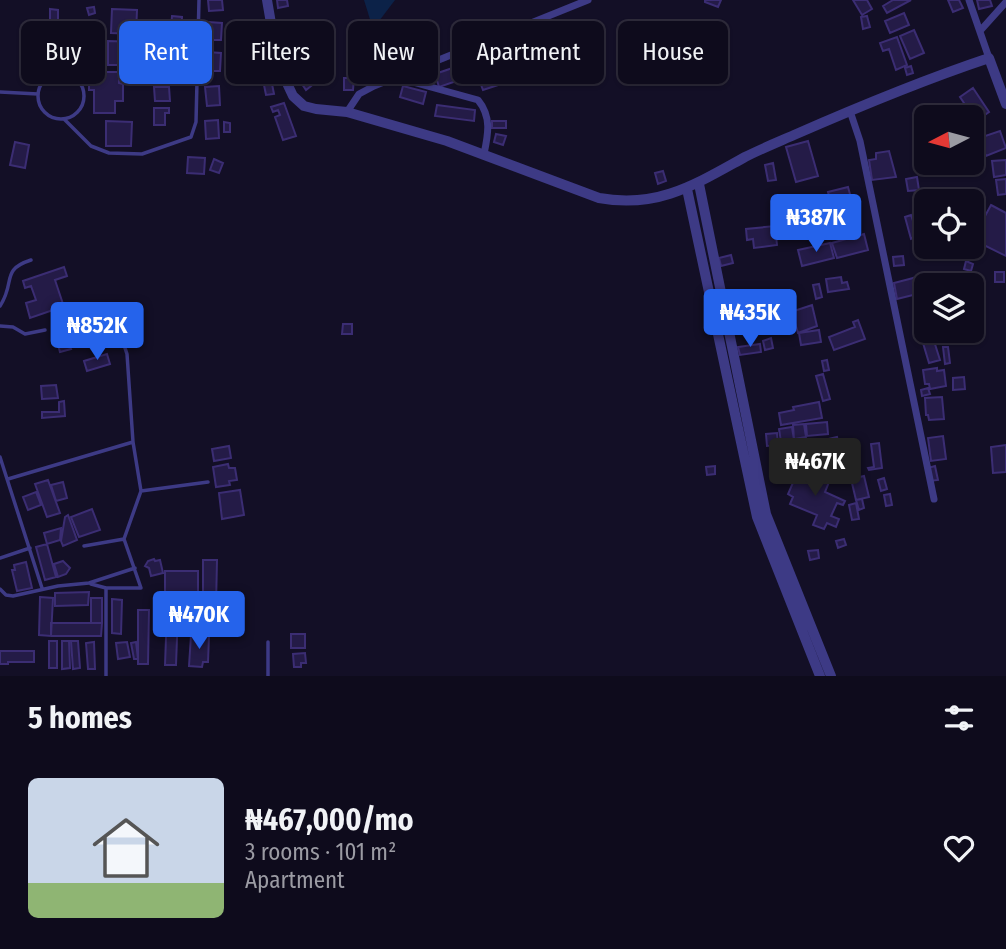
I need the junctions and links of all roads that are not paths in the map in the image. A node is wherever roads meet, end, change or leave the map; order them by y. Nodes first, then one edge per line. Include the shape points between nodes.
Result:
1 (199, 0) edge
2 (267, 0) edge
3 (588, 0) edge
4 (969, 0) edge
5 (1006, 2) edge
6 (980, 32) junction
7 (989, 58) junction
8 (438, 61) edge
9 (383, 84) edge
10 (419, 84) edge
11 (0, 92) edge
12 (38, 94) junction
13 (1006, 104) edge
14 (850, 111) junction
15 (347, 112) junction
16 (64, 119) junction
17 (484, 155) junction
18 (699, 184) junction
19 (687, 189) junction
20 (31, 260) dead end
21 (6, 269) dead end
22 (3, 281) dead end
23 (0, 306) edge
24 (81, 318) dead end
25 (0, 326) edge
26 (45, 330) dead end
27 (133, 442) junction
28 (0, 457) edge
29 (8, 479) junction
30 (208, 482) dead end
31 (141, 491) junction
32 (934, 499) dead end
33 (124, 539) junction
34 (84, 546) dead end
35 (30, 548) junction
36 (0, 558) edge
37 (135, 568) junction
38 (89, 583) junction
39 (106, 588) junction
40 (0, 589) edge
41 (43, 589) junction
42 (268, 642) dead end
43 (106, 676) edge
44 (268, 676) edge
45 (820, 676) edge
46 (831, 676) edge

1 - 16 lane via 196,122 191,137 142,155 109,153 91,146
2 - 15 street via 278,64 293,96 304,106
3 - 8 street
4 - 6 street
5 - 6 street
6 - 7 street
7 - 13 street
7 - 14 street
9 - 15 street via 359,94
10 - 17 street via 478,100 488,121
11 - 12 lane
12 - 16 lane via 45,113
12 - 16 lane via 48,77 60,73 73,77 82,88 83,101 76,113
14 - 18 street via 747,156
14 - 32 street
15 - 17 street
17 - 19 street via 620,202
18 - 19 street
18 - 46 street via 766,514
19 - 45 street via 757,517
20 - 21 lane
22 - 23 lane via 5,299
24 - 27 lane via 107,309 114,312 127,354
25 - 26 lane via 25,334
27 - 29 lane
27 - 31 lane
28 - 29 lane
29 - 35 lane
30 - 31 lane
31 - 33 lane
33 - 34 lane
33 - 37 lane
35 - 36 lane
35 - 41 lane
37 - 38 lane
37 - 39 lane via 141,589
38 - 39 lane
38 - 41 lane
39 - 43 lane
40 - 41 lane via 13,596
42 - 44 lane

